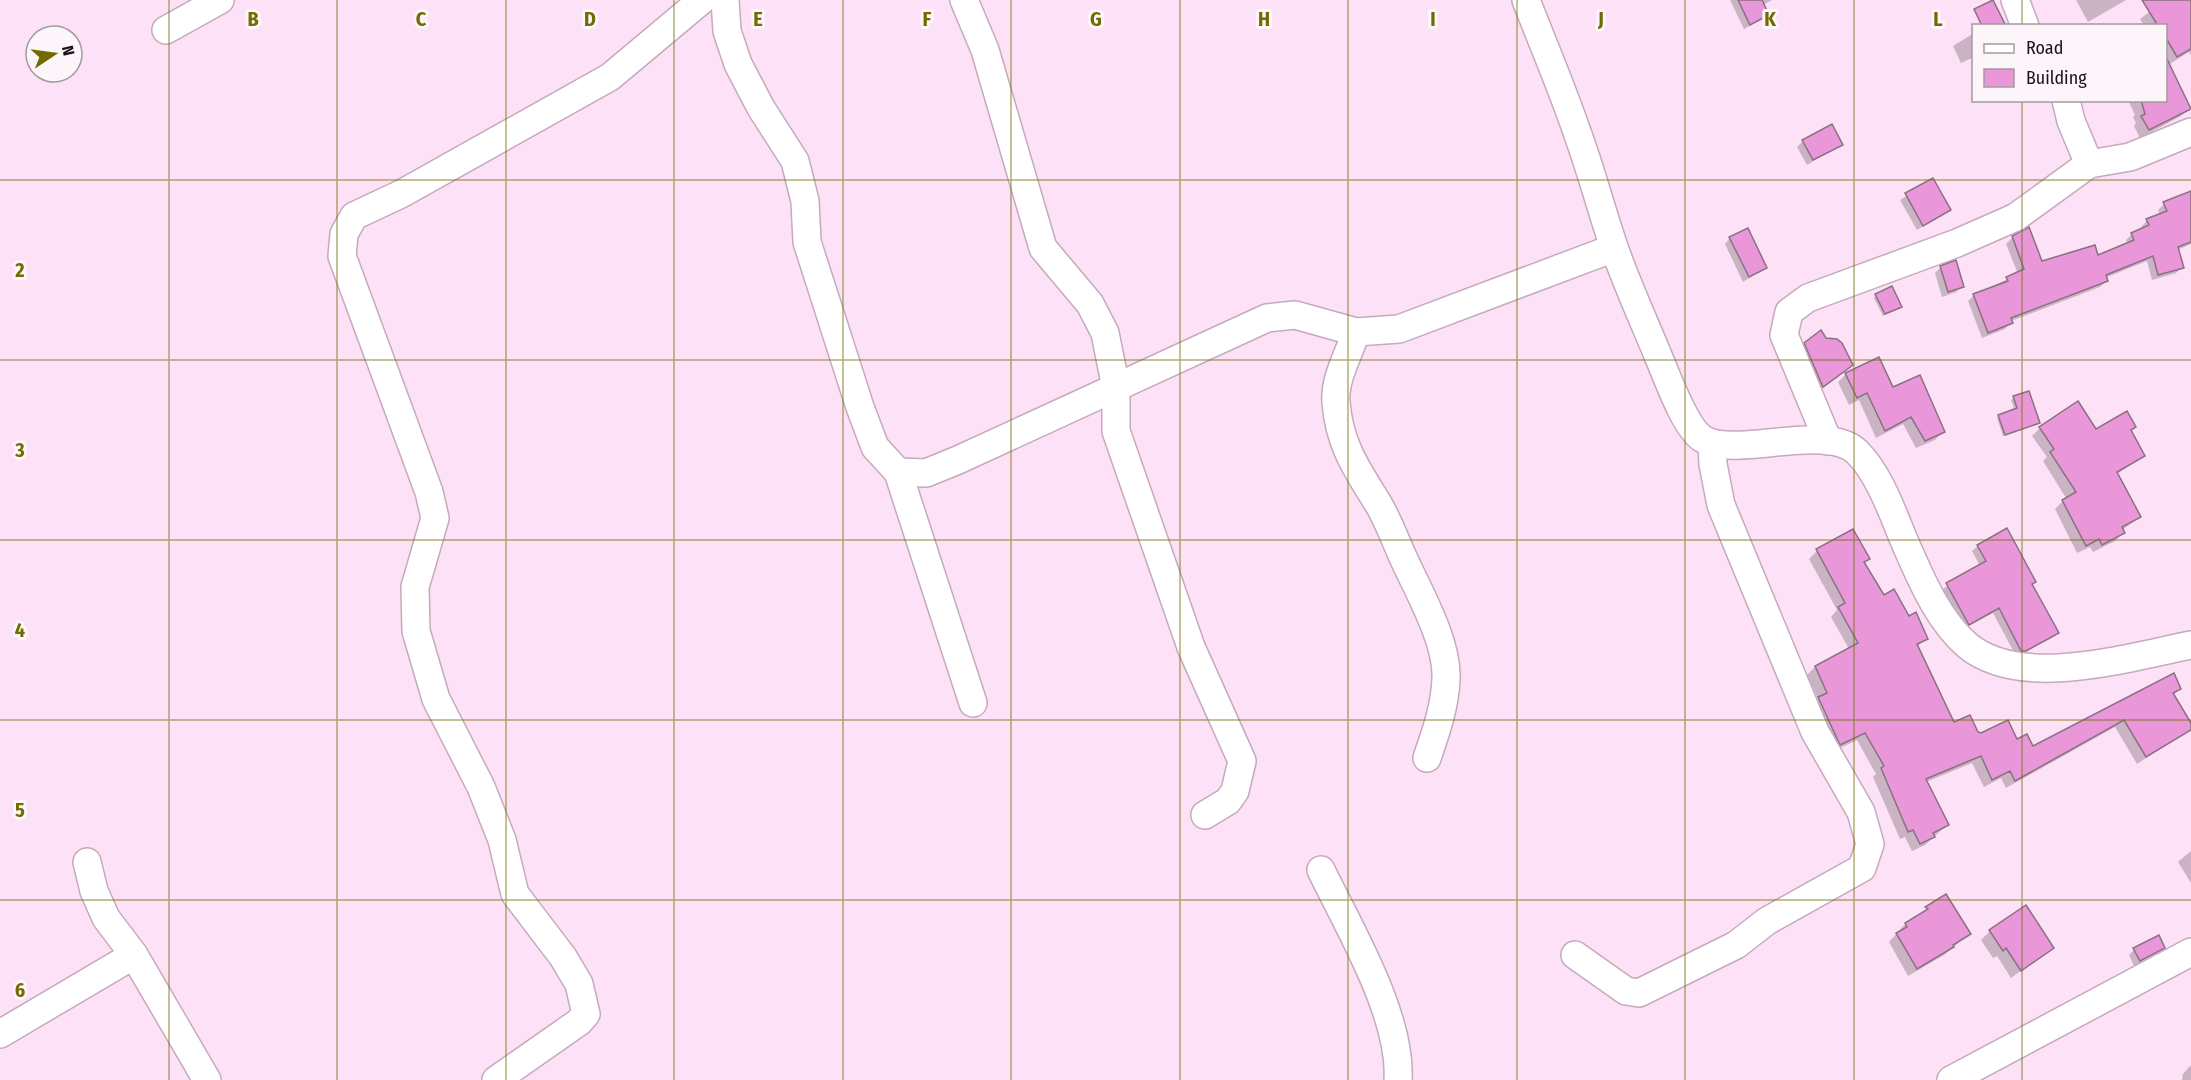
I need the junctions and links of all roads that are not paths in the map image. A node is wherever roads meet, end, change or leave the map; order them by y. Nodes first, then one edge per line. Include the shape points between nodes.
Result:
1 (220, 0) edge
2 (702, 0) edge
3 (724, 0) edge
4 (964, 0) edge
5 (1526, 0) edge
6 (2015, 0) edge
7 (2024, 24) edge
8 (166, 30) dead end
9 (2066, 102) edge
10 (2191, 132) edge
11 (2089, 164) junction
12 (1614, 248) junction
13 (1356, 332) junction
14 (1116, 388) junction
15 (1828, 441) junction
16 (1712, 444) junction
17 (898, 472) junction
18 (2191, 645) edge
19 (973, 703) dead end
20 (1426, 758) dead end
21 (1205, 815) dead end
22 (87, 862) dead end
23 (1321, 870) dead end
24 (2191, 952) edge
25 (134, 955) junction
26 (1575, 955) dead end
27 (0, 1034) edge
28 (207, 1080) edge
29 (496, 1080) edge
30 (1398, 1080) edge
31 (1951, 1080) edge

1 - 8 street
2 - 29 street via 610,77 401,194 354,216 344,234 342,256 429,492 435,518 415,587 416,631 436,699 481,787 502,840 515,894 563,957 585,1002 586,1014 579,1022
3 - 17 street via 738,64 795,161 805,201 807,242 860,407 875,447
4 - 14 street via 985,50 1043,248 1089,304 1105,333
5 - 12 street via 1577,131
6 - 7 street
9 - 11 street
10 - 11 street via 2130,157
11 - 15 street via 2016,218 1808,298 1789,312 1785,335
12 - 13 street via 1399,329
12 - 16 street via 1679,406 1700,438
13 - 14 street via 1295,315 1267,318
13 - 20 street via 1338,380 1336,401 1343,435 1353,465 1380,507 1427,610 1446,676 1442,708
14 - 17 street via 926,473
14 - 21 street via 1116,431 1191,647 1242,761 1235,791 1228,801
15 - 16 street
15 - 18 street via 1856,451 1862,458 1877,481 1942,617 1969,646 2002,662 2034,669 2076,667
16 - 26 street via 1721,505 1815,732 1861,812 1870,844 1862,868 1767,921 1736,945 1639,993 1626,991
17 - 19 street
22 - 25 street via 106,918
23 - 30 street via 1380,993 1400,1059
24 - 31 street
25 - 27 street
25 - 28 street

